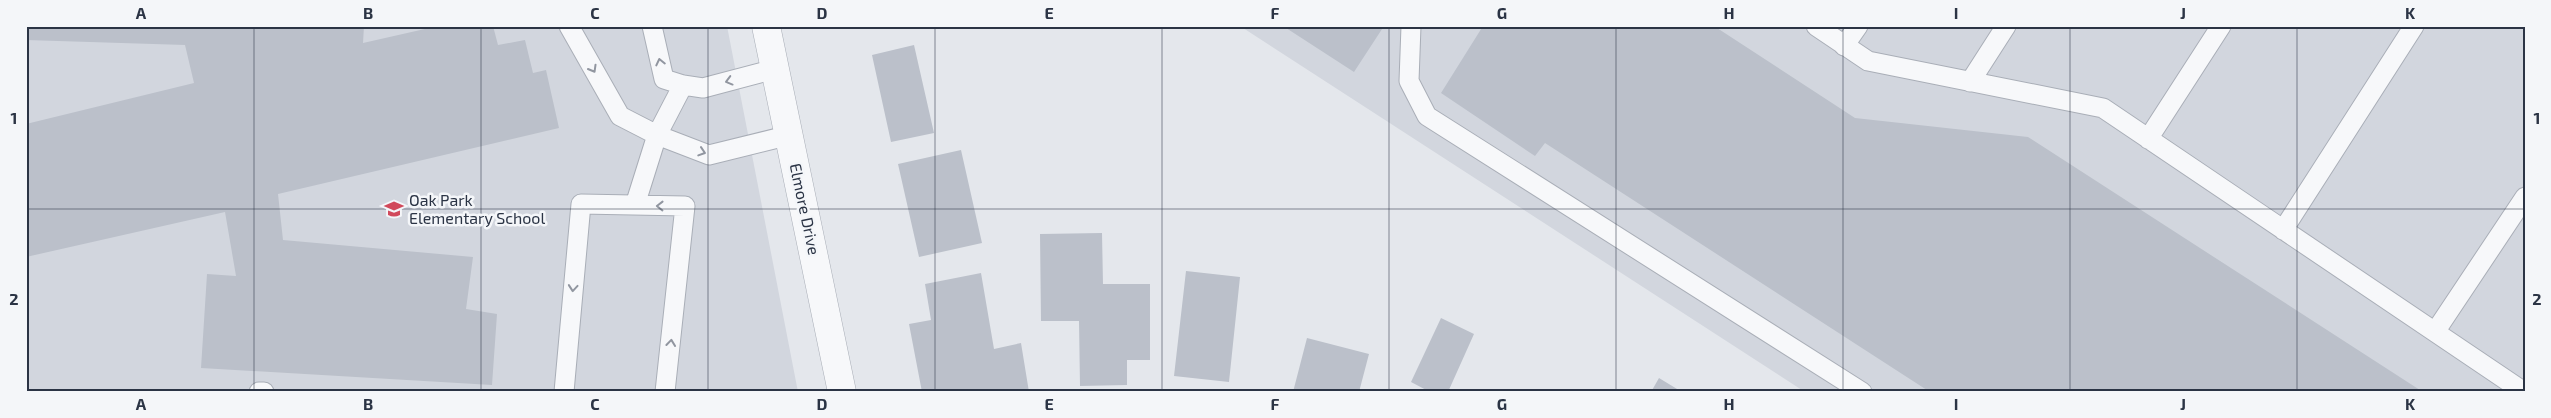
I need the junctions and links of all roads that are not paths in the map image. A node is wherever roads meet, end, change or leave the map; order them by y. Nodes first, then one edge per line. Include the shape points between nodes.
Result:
1 (569, 26) edge
2 (652, 26) edge
3 (766, 26) edge
4 (1411, 26) edge
5 (1816, 26) edge
6 (1858, 26) edge
7 (2006, 26) edge
8 (2221, 26) edge
9 (2414, 26) edge
10 (1844, 46) junction
11 (775, 69) junction
12 (1970, 82) junction
13 (683, 86) junction
14 (657, 135) junction
15 (790, 135) junction
16 (2148, 139) junction
17 (2525, 197) edge
18 (635, 205) junction
19 (2283, 230) junction
20 (2435, 332) junction
21 (259, 392) edge
22 (264, 392) edge
23 (564, 392) edge
24 (666, 392) edge
25 (842, 392) edge
26 (1862, 392) edge
27 (2524, 392) edge

1 -> 14 lane via 620,116
13 -> 2 lane via 664,79
3 - 11 street, Elmore Drive
4 - 26 lane via 1409,81 1427,116
5 - 10 lane
6 - 10 lane
7 - 12 lane
8 - 16 lane
9 - 19 lane
10 - 12 lane via 1868,61
11 -> 13 lane via 703,88
11 - 15 street, Elmore Drive
12 - 16 lane via 2103,108
13 - 14 lane
14 -> 15 lane via 709,155
14 - 18 lane
15 - 25 street, Elmore Drive
16 - 19 lane
17 - 20 lane
18 -> 23 lane via 581,204
24 -> 18 lane via 685,206
19 - 20 lane
20 - 27 lane
21 - 22 lane

